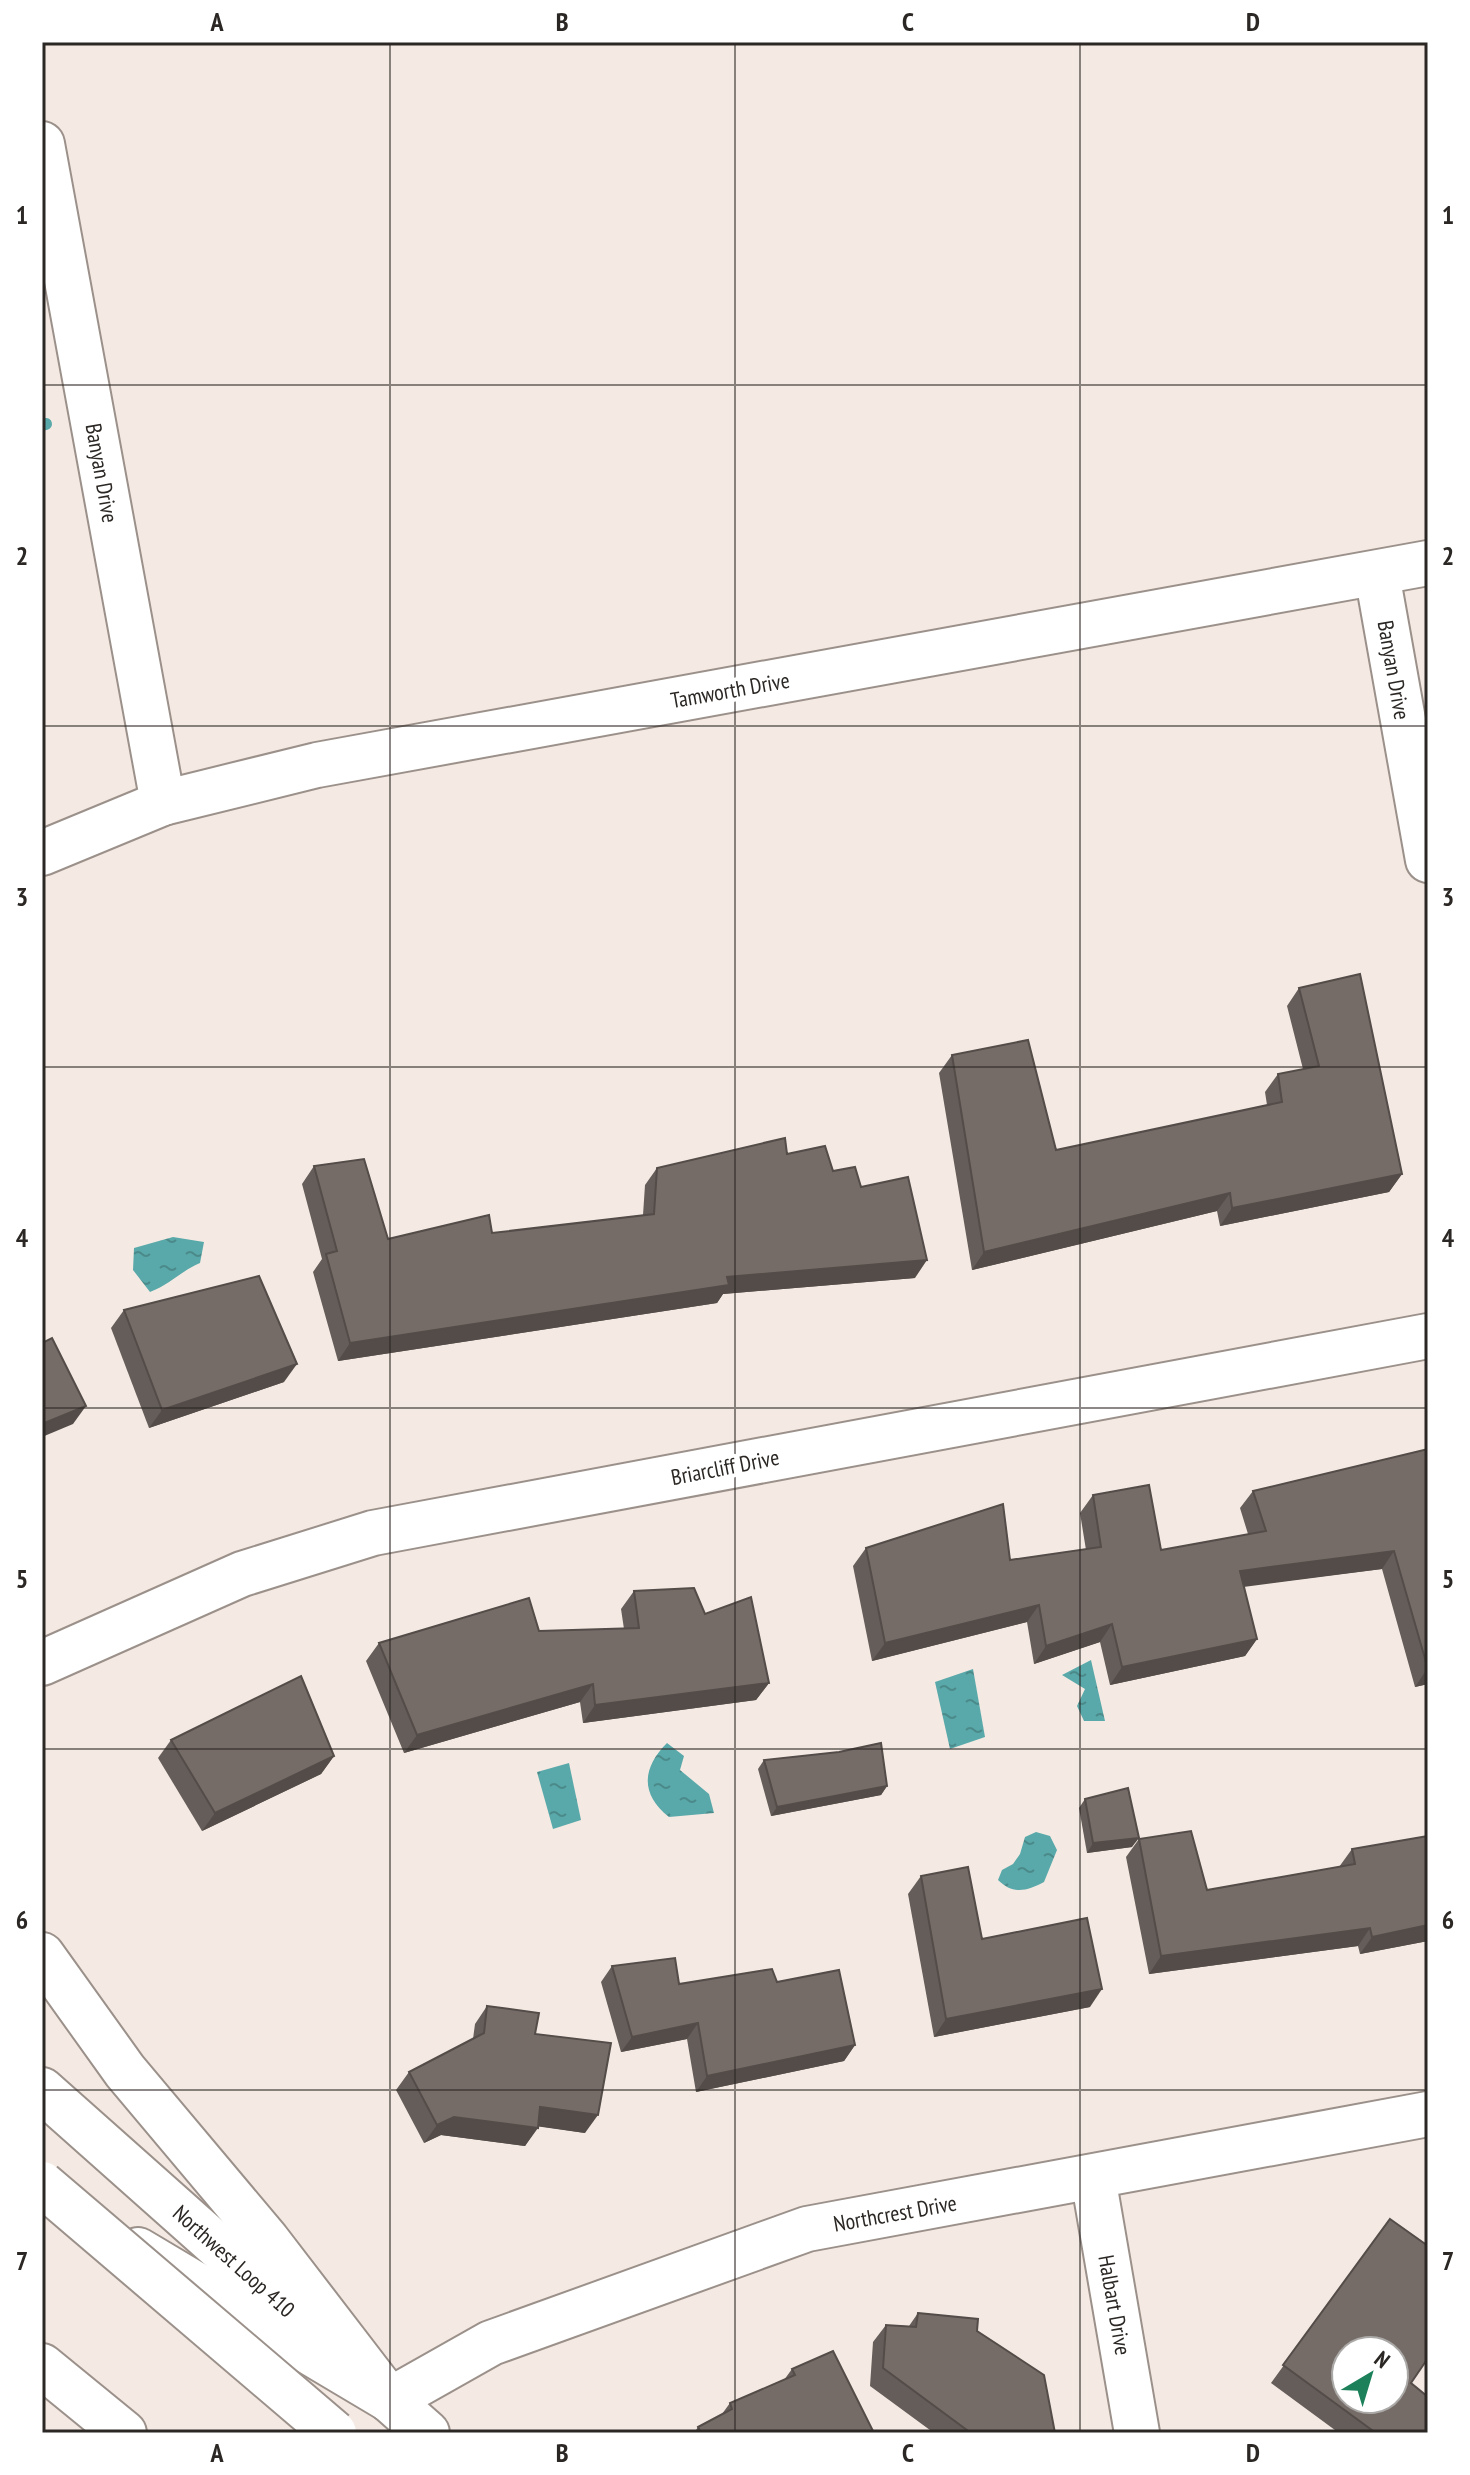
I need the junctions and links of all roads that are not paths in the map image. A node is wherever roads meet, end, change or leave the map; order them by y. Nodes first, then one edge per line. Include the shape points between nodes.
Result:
1 (42, 144) edge
2 (1428, 563) edge
3 (1377, 574) junction
4 (163, 803) junction
5 (42, 853) edge
6 (1428, 860) edge
7 (1428, 1336) edge
8 (42, 1663) edge
9 (42, 1955) edge
10 (42, 2090) edge
11 (1428, 2114) edge
12 (1093, 2177) junction
13 (42, 2184) edge
14 (42, 2192) edge
15 (42, 2366) edge
16 (390, 2400) junction
17 (124, 2433) edge
18 (334, 2433) edge
19 (427, 2433) edge
20 (1137, 2433) edge

1 - 4 main road, Banyan Drive
2 - 3 main road, Tamworth Drive
3 - 4 main road, Tamworth Drive via 317,765
3 - 6 main road, Banyan Drive
4 - 5 main road, Tamworth Drive
7 - 8 main road, Briarcliff Drive via 373,1533 242,1574
9 - 16 main road via 125,2071 267,2240
10 - 16 main road, Northwest Loop 410
11 - 12 main road, Northcrest Drive
12 - 16 main road, Northcrest Drive via 807,2229 491,2343
12 - 20 main road, Halbart Drive
13 - 18 main road, bridge
14 - 16 main road
15 - 17 main road
16 - 19 main road, Northwest Loop 410

